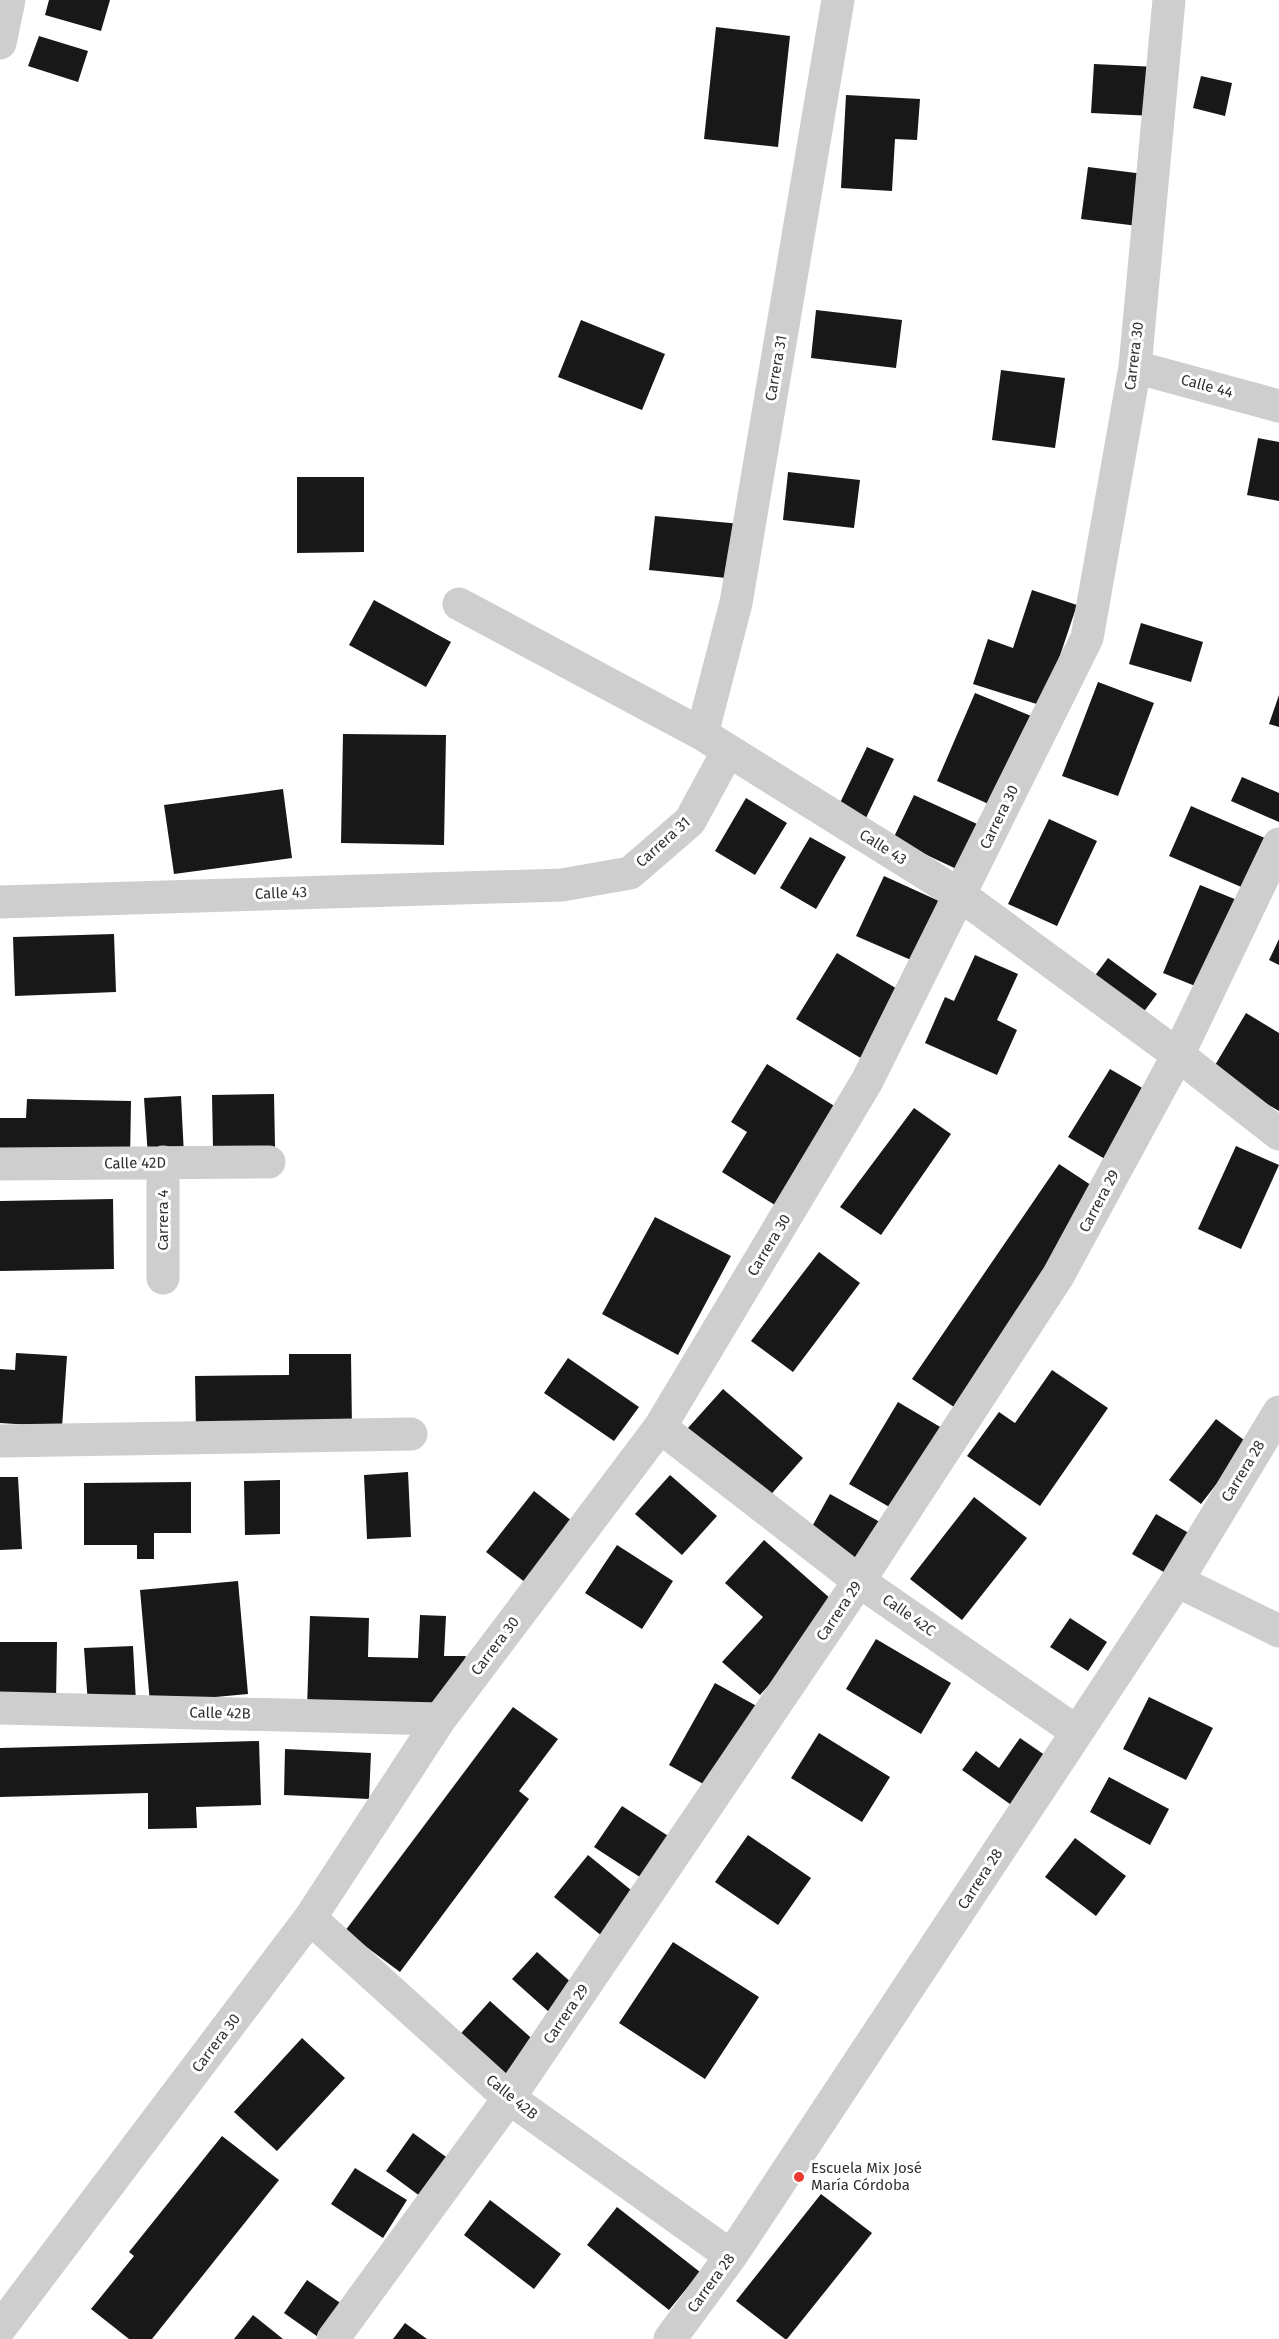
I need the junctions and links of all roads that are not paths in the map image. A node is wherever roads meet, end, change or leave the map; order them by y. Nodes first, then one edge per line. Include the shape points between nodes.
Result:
1 (9, 0) edge
2 (838, 0) edge
3 (1170, 0) edge
4 (0, 43) edge
5 (1134, 367) junction
6 (1279, 406) edge
7 (459, 604) dead end
8 (715, 743) junction
9 (1279, 844) edge
10 (562, 885) joint
11 (960, 895) junction
12 (0, 902) edge
13 (1178, 1055) junction
14 (1279, 1134) edge
15 (163, 1162) junction
16 (269, 1162) dead end
17 (0, 1164) edge
18 (163, 1278) dead end
19 (1279, 1412) edge
20 (660, 1427) junction
21 (411, 1434) dead end
22 (0, 1441) edge
23 (859, 1581) junction
24 (1177, 1581) junction
25 (1279, 1630) edge
26 (0, 1708) edge
27 (440, 1719) junction
28 (1077, 1732) junction
29 (310, 1918) junction
30 (509, 2098) junction
31 (731, 2256) junction
32 (0, 2328) edge
33 (333, 2339) edge
34 (670, 2339) edge

1 - 4 street
2 - 8 street, Carrera 31
3 - 5 street, Carrera 30
5 - 6 street, Calle 44
5 - 11 street, Carrera 30 via 1087,638
7 - 8 street, Calle 43
8 - 10 street, Carrera 31 via 690,821 630,873
8 - 11 street, Calle 43
9 - 13 street, Carrera 29
10 - 12 street, Calle 43
11 - 13 street, Calle 43
11 - 20 street, Carrera 30 via 867,1081
13 - 14 street, Calle 43
13 - 23 street, Carrera 29 via 1058,1276
15 - 16 street, Calle 42D
15 - 17 street, Calle 42D
15 - 18 street, Carrera 4
19 - 24 street, Carrera 28
20 - 23 street, Calle 42C
20 - 27 street, Carrera 30
21 - 22 street
23 - 28 street, Calle 42C
23 - 30 street, Carrera 29
24 - 25 street
24 - 28 street, Carrera 28
26 - 27 street, Calle 42B
27 - 29 street, Carrera 30
28 - 31 street, Carrera 28
29 - 30 street, Calle 42B
29 - 32 street, Carrera 30
30 - 31 street, Calle 42B
30 - 33 street, Carrera 29
31 - 34 street, Carrera 28

